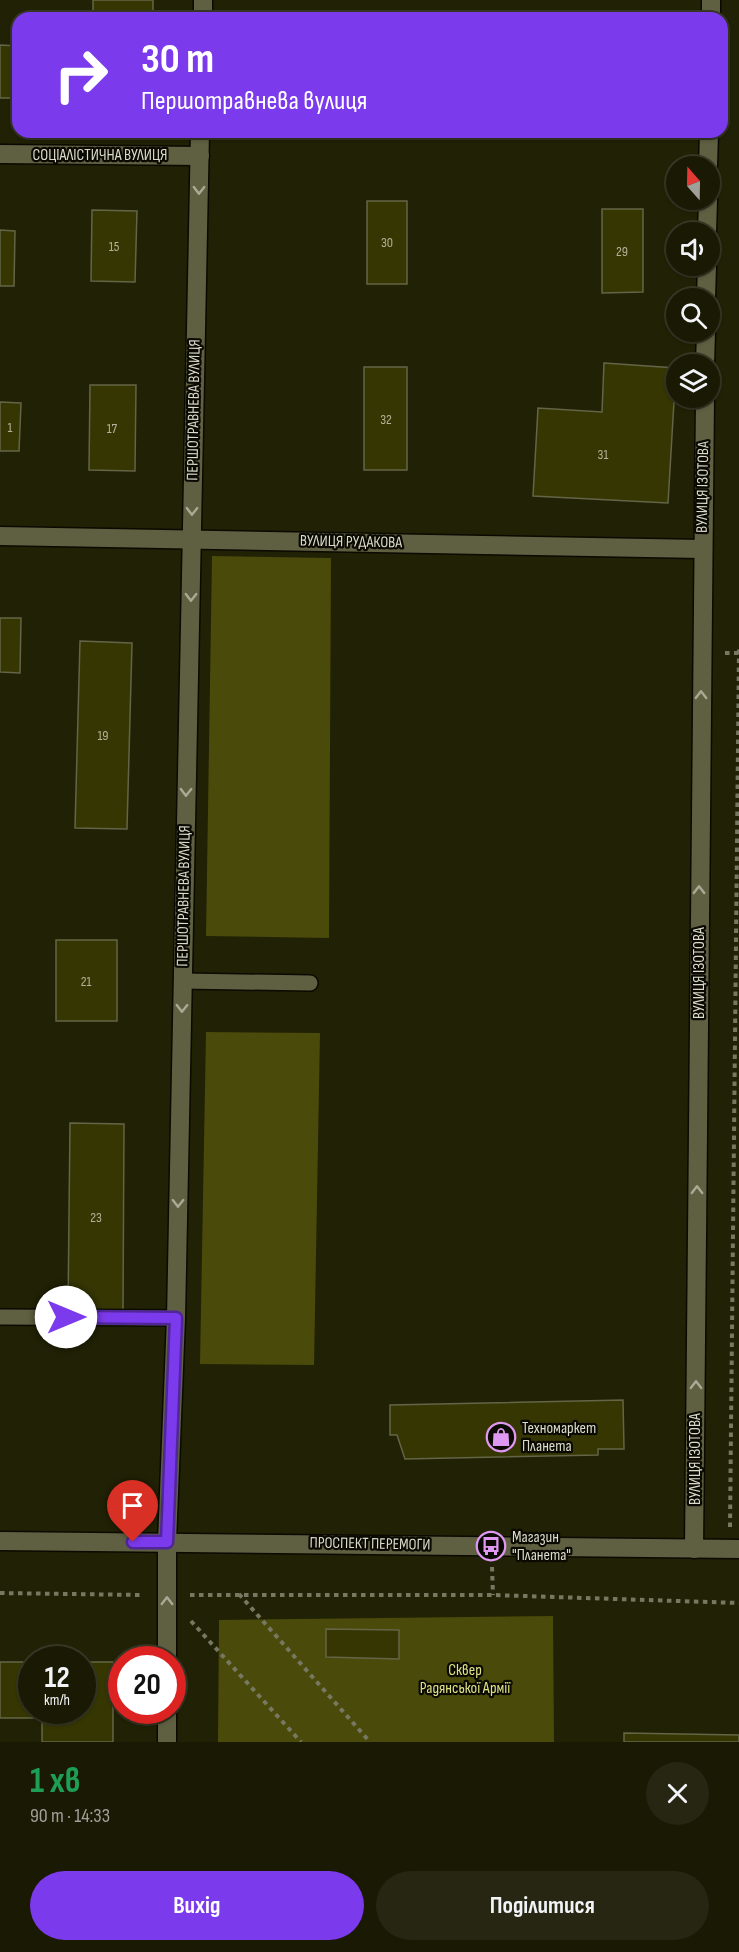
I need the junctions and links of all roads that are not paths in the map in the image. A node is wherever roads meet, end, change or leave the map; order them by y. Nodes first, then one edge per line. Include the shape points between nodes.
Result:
1 (200, 138) edge
2 (709, 138) edge
3 (0, 154) edge
4 (200, 156) junction
5 (708, 156) edge
6 (705, 408) edge
7 (0, 536) edge
8 (192, 539) junction
9 (702, 549) junction
10 (183, 981) junction
11 (310, 983) dead end
12 (0, 1317) edge
13 (176, 1318) junction
14 (0, 1541) edge
15 (167, 1542) junction
16 (694, 1549) junction
17 (735, 1549) edge
18 (167, 1646) edge
19 (167, 1724) edge
20 (167, 1742) edge

1 - 4 street, ПЕРШОТРАВНЕВА ВУЛИЦЯ
2 - 5 street
3 - 4 street, СОЦІАЛІСТИЧНА ВУЛИЦЯ
4 -> 8 street, ПЕРШОТРАВНЕВА ВУЛИЦЯ
6 - 9 street, ВУЛИЦЯ ІЗОТОВА
7 - 8 street, ВУЛИЦЯ РУДАКОВА
8 - 9 street, ВУЛИЦЯ РУДАКОВА
8 -> 10 street, ПЕРШОТРАВНЕВА ВУЛИЦЯ
16 -> 9 street, ВУЛИЦЯ ІЗОТОВА
10 - 11 lane
10 -> 13 street, ПЕРШОТРАВНЕВА ВУЛИЦЯ
12 - 13 lane
13 - 15 street, ПЕРШОТРАВНЕВА ВУЛИЦЯ
14 - 15 street, ПРОСПЕКТ ПЕРЕМОГИ
15 - 16 street, ПРОСПЕКТ ПЕРЕМОГИ
18 -> 15 street, ПЕРШОТРАВНЕВА ВУЛИЦЯ
16 - 17 street, ПРОСПЕКТ ПЕРЕМОГИ
19 - 20 street

